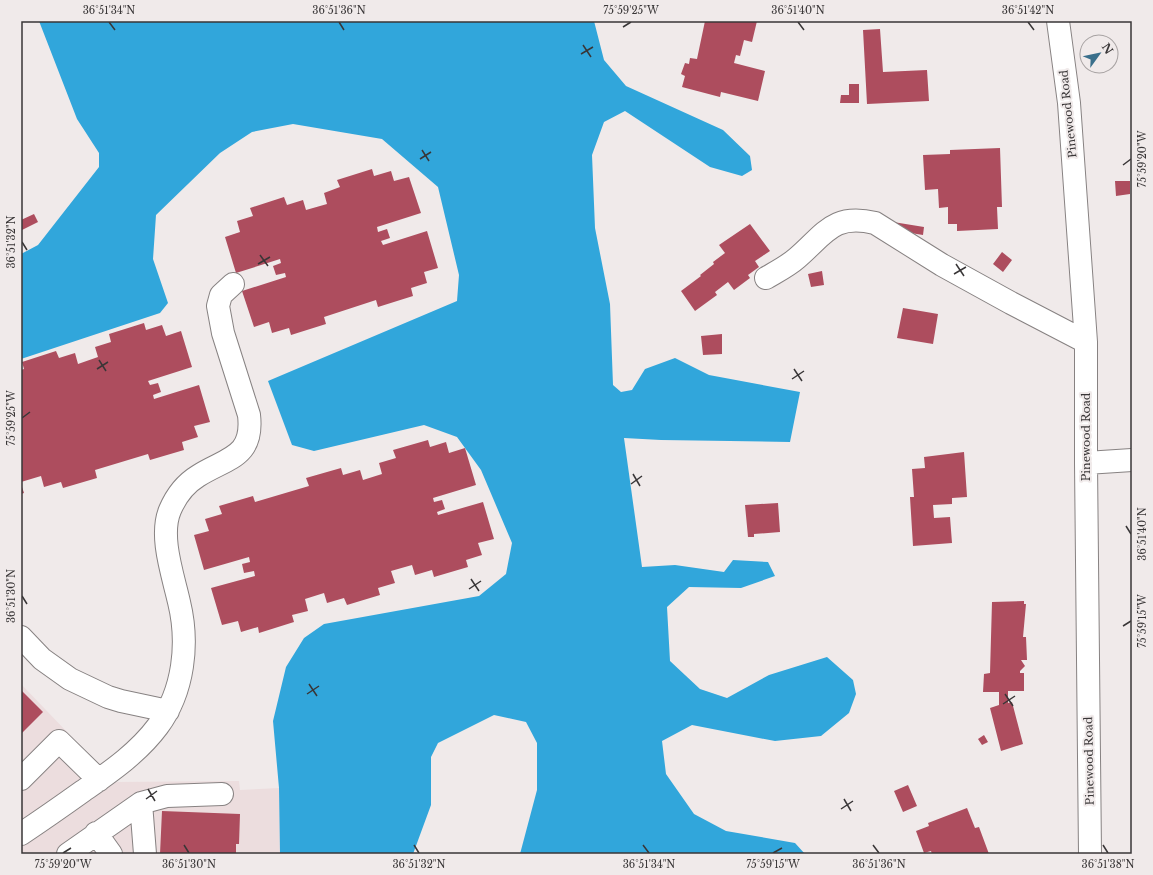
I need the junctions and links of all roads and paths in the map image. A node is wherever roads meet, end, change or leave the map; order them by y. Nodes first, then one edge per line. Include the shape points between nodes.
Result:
1 (1058, 21) edge
2 (766, 278) dead end
3 (233, 284) dead end
4 (1086, 342) junction
5 (1132, 460) edge
6 (1086, 463) junction
7 (21, 637) edge
8 (168, 711) junction
9 (21, 779) edge
10 (99, 780) junction
11 (222, 794) dead end
12 (141, 803) junction
13 (21, 834) edge
14 (96, 834) junction
15 (68, 854) edge
16 (111, 854) edge
17 (145, 854) edge
18 (1090, 854) edge

1 - 4 street, Pinewood Road via 1069,109
2 - 4 street via 796,259 835,224 847,220 863,220 875,223 942,265
3 - 8 street via 221,295 218,306 223,333 249,415 248,438 241,450 232,458 198,475 179,492 169,511 165,528 185,636 176,690
4 - 6 street, Pinewood Road
5 - 6 street
6 - 18 street, Pinewood Road
7 - 8 street via 42,659 70,679 108,697
8 - 10 street via 135,752
9 - 10 street via 59,741
10 - 13 street
11 - 12 street via 167,796
12 - 14 street
12 - 17 street
14 - 15 street
14 - 16 street

